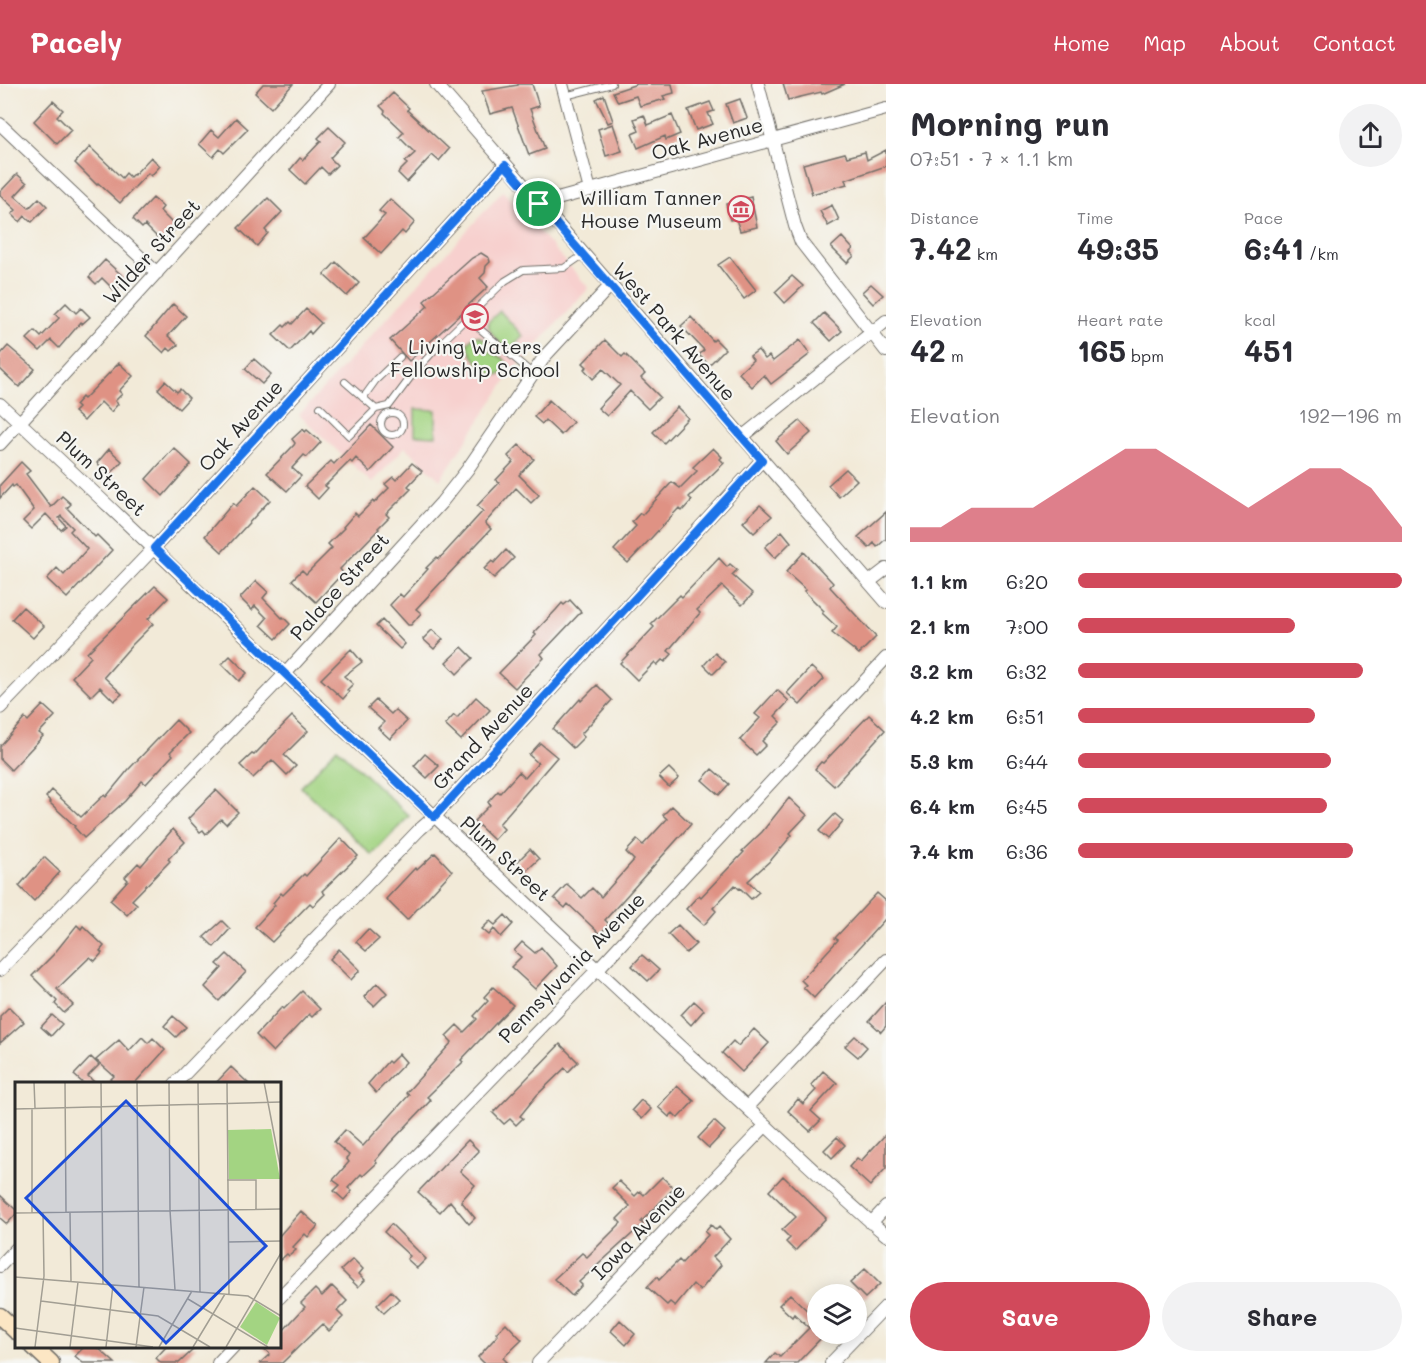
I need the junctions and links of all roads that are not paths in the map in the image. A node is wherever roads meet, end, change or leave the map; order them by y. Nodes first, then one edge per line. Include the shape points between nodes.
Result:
1 (329, 84) edge
2 (436, 84) edge
3 (612, 84) edge
4 (758, 84) edge
5 (564, 90) edge
6 (886, 109) edge
7 (0, 124) edge
8 (772, 140) junction
9 (505, 165) junction
10 (590, 190) junction
11 (539, 204) junction
12 (583, 255) junction
13 (157, 273) junction
14 (610, 286) junction
15 (467, 318) junction
16 (886, 321) edge
17 (872, 333) junction
18 (886, 351) edge
19 (400, 357) dead end
20 (532, 373) junction
21 (345, 382) dead end
22 (363, 398) junction
23 (0, 404) edge
24 (320, 407) dead end
25 (376, 409) junction
26 (21, 423) junction
27 (742, 436) junction
28 (0, 444) edge
29 (762, 460) junction
30 (154, 548) junction
31 (886, 569) edge
32 (869, 582) junction
33 (886, 602) edge
34 (886, 658) edge
35 (284, 675) junction
36 (0, 708) edge
37 (434, 817) junction
38 (886, 960) edge
39 (0, 970) edge
40 (597, 970) junction
41 (177, 1082) edge
42 (747, 1107) junction
43 (766, 1125) junction
44 (886, 1207) edge
45 (871, 1222) junction
46 (886, 1235) edge
47 (15, 1250) edge
48 (0, 1266) edge
49 (280, 1297) edge
50 (886, 1306) edge
51 (0, 1316) edge
52 (15, 1330) edge
53 (34, 1348) edge
54 (233, 1348) edge
55 (51, 1363) edge
56 (218, 1363) edge
57 (538, 1363) edge
58 (831, 1363) edge

1 - 13 street, Wilder Street
2 - 9 street, West Park Avenue
3 - 5 lane
4 - 8 street
5 - 10 street
6 - 8 street, Oak Avenue
7 - 13 street
8 - 10 street, Oak Avenue
8 - 17 street via 801,242
9 - 11 street, West Park Avenue
9 - 30 street, Oak Avenue
10 - 11 street, Oak Avenue
11 - 12 street, West Park Avenue
12 - 14 street, West Park Avenue
12 - 15 lane via 564,268 523,270 505,281
13 - 26 street, Wilder Street
14 - 20 street, Palace Street
14 - 27 street, West Park Avenue
15 - 20 lane
15 - 25 lane via 413,374 389,410
16 - 17 street
17 - 18 street
17 - 27 street
19 - 22 lane
20 - 35 street, Palace Street via 454,487
21 - 22 lane
22 - 25 lane
23 - 26 street, Plum Street
24 - 25 lane via 349,436
26 - 28 street, Wilder Street
26 - 30 street, Plum Street
27 - 29 street, West Park Avenue
29 - 32 street, West Park Avenue
29 - 37 street, Grand Avenue
30 - 35 street, Plum Street
30 - 36 street, Oak Avenue
31 - 32 street
32 - 33 street, West Park Avenue
34 - 40 street, Pennsylvania Avenue
35 - 37 street, Plum Street
35 - 39 street, Palace Street
37 - 40 street, Plum Street
37 - 41 street, Grand Avenue
38 - 42 street
40 - 42 street, Plum Street
40 - 49 street, Pennsylvania Avenue
42 - 43 street, Plum Street
43 - 45 street, Plum Street
43 - 57 street, Iowa Avenue
44 - 45 street
45 - 46 street, Plum Street
47 - 48 street
50 - 58 street
51 - 52 main road
53 - 55 main road
54 - 56 street

